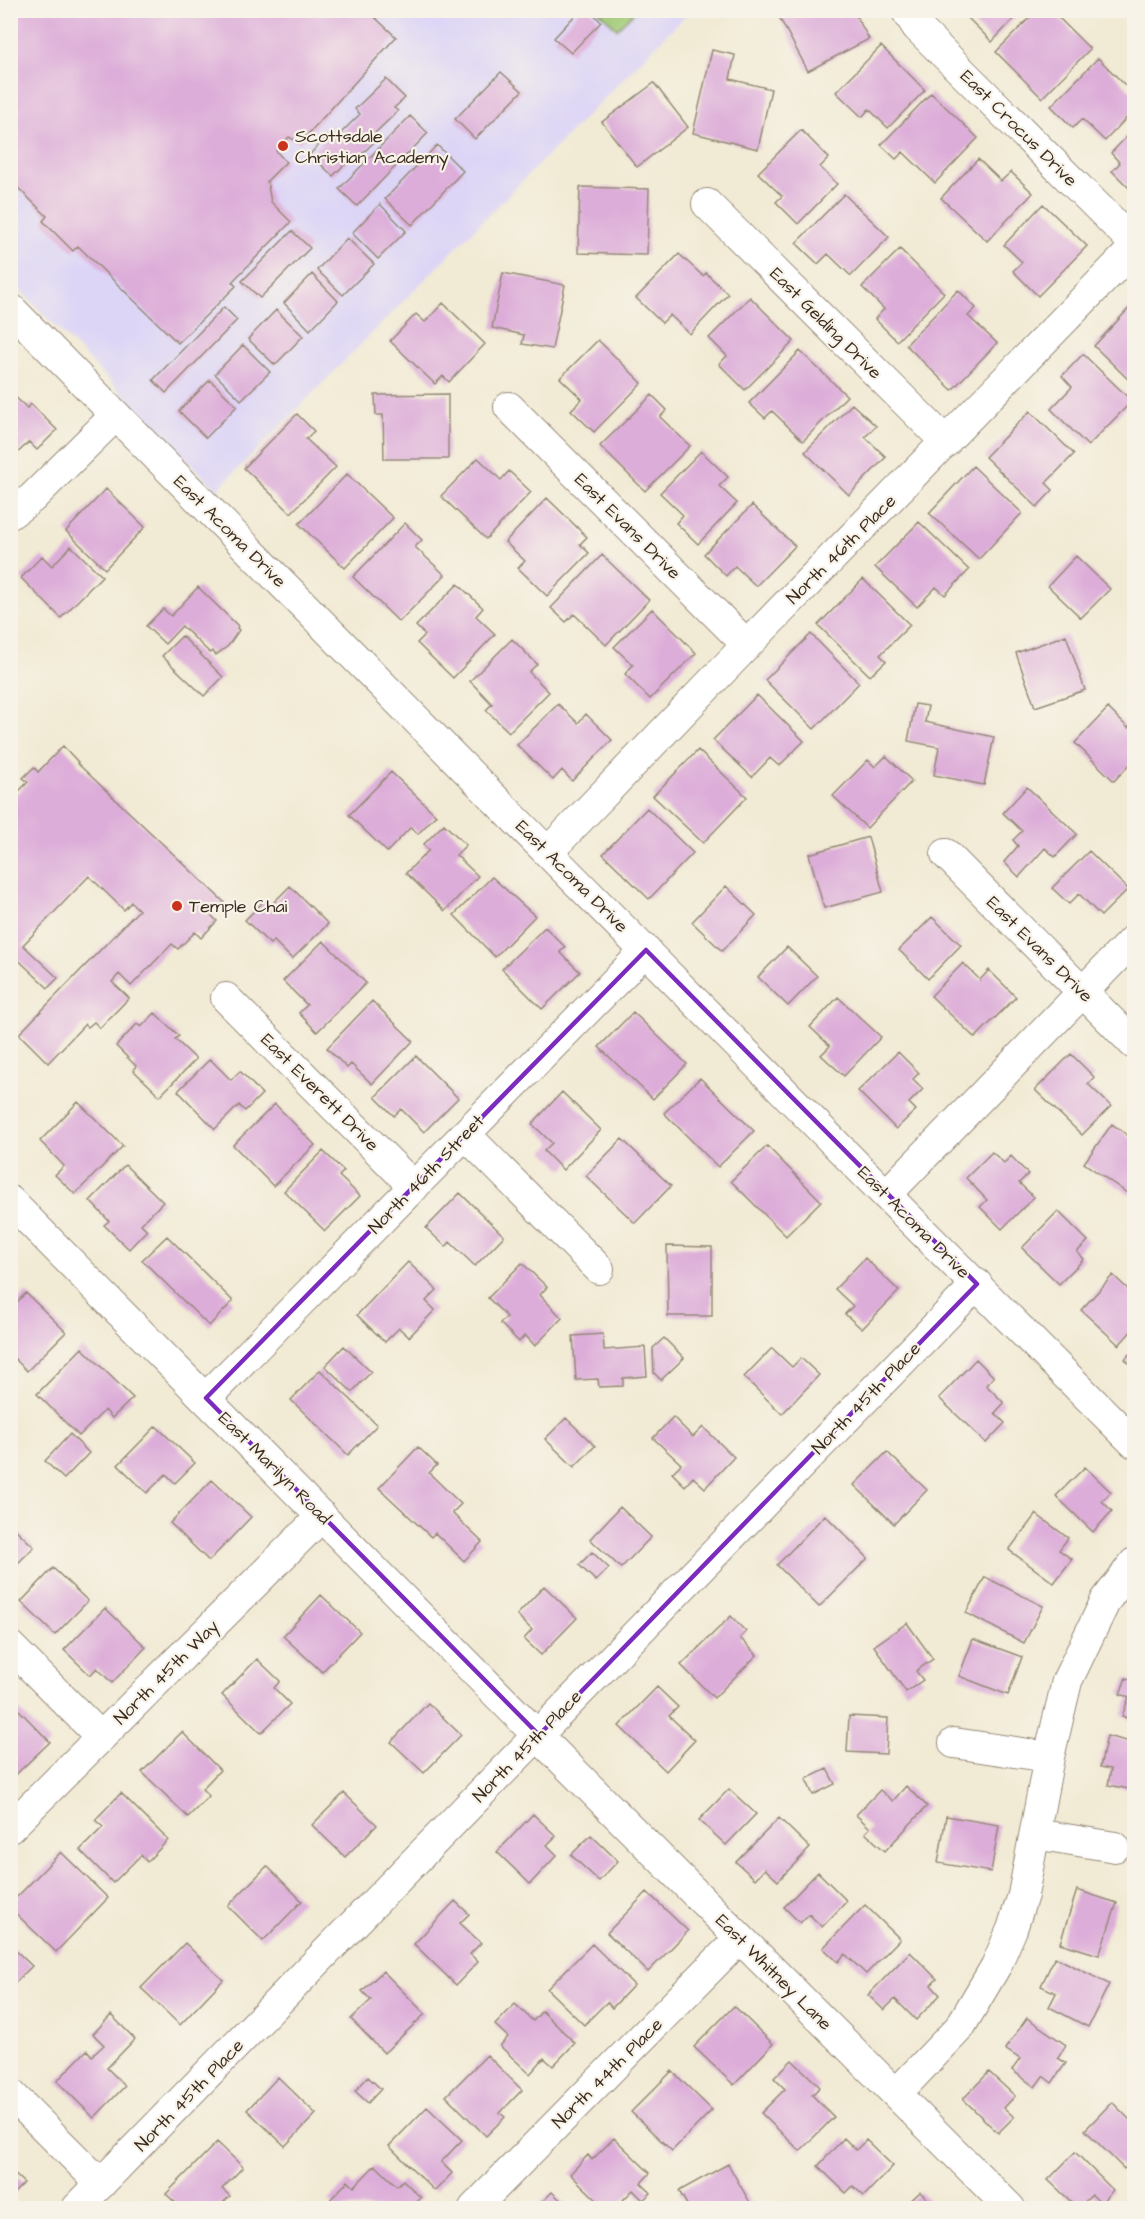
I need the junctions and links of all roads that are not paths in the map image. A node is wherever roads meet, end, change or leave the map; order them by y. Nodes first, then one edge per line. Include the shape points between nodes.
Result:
1 (906, 10) edge
2 (707, 204) dead end
3 (1134, 243) edge
4 (1134, 248) edge
5 (10, 308) edge
6 (509, 407) dead end
7 (116, 415) junction
8 (945, 442) junction
9 (10, 514) edge
10 (747, 645) junction
11 (548, 852) junction
12 (946, 854) dead end
13 (1134, 939) edge
14 (646, 950) junction
15 (1083, 992) junction
16 (226, 998) dead end
17 (1134, 1044) edge
18 (465, 1134) junction
19 (414, 1187) junction
20 (886, 1195) junction
21 (10, 1201) edge
22 (598, 1269) dead end
23 (977, 1284) junction
24 (206, 1398) junction
25 (1134, 1443) edge
26 (322, 1516) junction
27 (1134, 1563) edge
28 (10, 1646) edge
29 (539, 1735) junction
30 (101, 1737) junction
31 (954, 1743) dead end
32 (1049, 1757) junction
33 (10, 1828) edge
34 (1035, 1834) junction
35 (1115, 1847) dead end
36 (740, 1938) junction
37 (10, 2093) edge
38 (896, 2094) junction
39 (101, 2184) junction
40 (77, 2208) edge
41 (474, 2208) edge
42 (1010, 2208) edge

1 - 3 street, East Crocus Drive via 917,27
2 - 8 street, East Gelding Drive
4 - 8 street, North 46th Place
5 - 7 street, East Acoma Drive
6 - 10 street, East Evans Drive
7 - 9 street via 32,498
7 - 11 street, East Acoma Drive
8 - 10 street, North 46th Place
10 - 11 street, North 46th Place
11 - 14 street, East Acoma Drive
12 - 15 street, East Evans Drive
13 - 15 street
14 - 18 street, North 46th Street
14 - 20 street, East Acoma Drive
15 - 17 street, East Evans Drive
15 - 20 street
16 - 19 street, East Everett Drive
18 - 19 street, North 46th Street
18 - 22 street
19 - 24 street, North 46th Street
20 - 23 street, East Acoma Drive
21 - 24 street, East Marilyn Road
23 - 25 street, East Acoma Drive
23 - 29 street, North 45th Place
24 - 26 street, East Marilyn Road
26 - 29 street, East Marilyn Road
26 - 30 street, North 45th Way
27 - 32 street via 1106,1600 1067,1681
28 - 30 street
29 - 36 street, East Whitney Lane
29 - 39 street, North 45th Place
30 - 33 street, North 45th Way
31 - 32 street
32 - 34 street
34 - 35 street
34 - 38 street via 1023,1895 996,1966 960,2027
36 - 38 street, East Whitney Lane
36 - 41 street, North 44th Place
37 - 39 street
38 - 42 street, East Whitney Lane
39 - 40 street, North 45th Place

